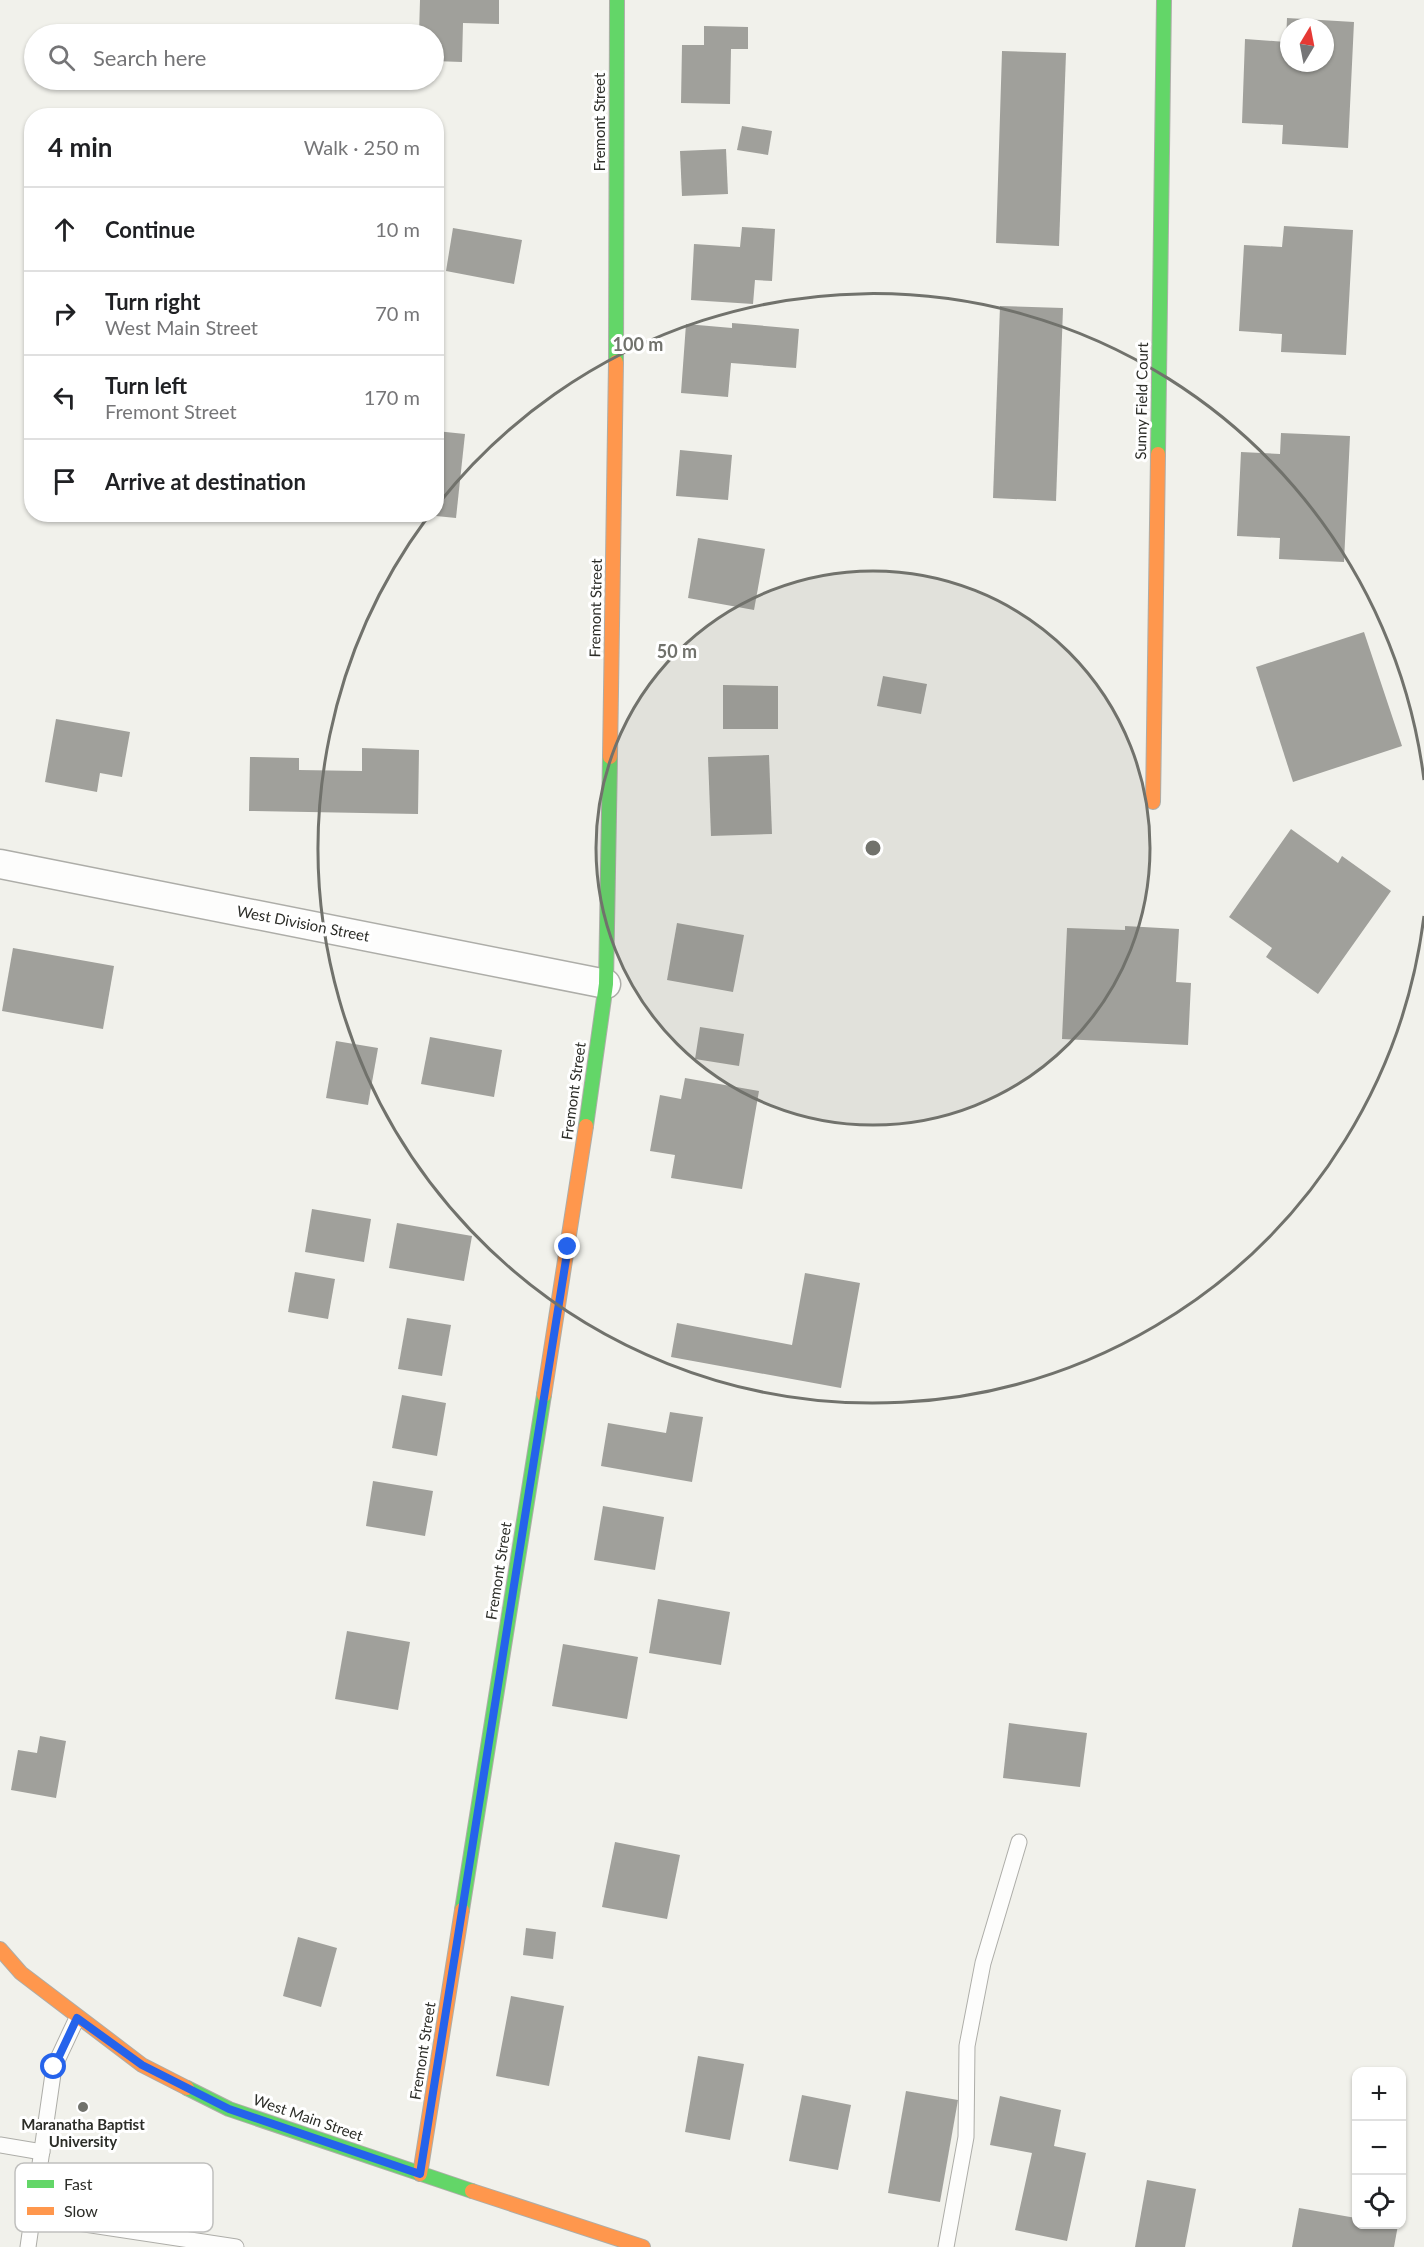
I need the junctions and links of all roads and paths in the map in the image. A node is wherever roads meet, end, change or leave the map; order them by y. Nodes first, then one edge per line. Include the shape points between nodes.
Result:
1 (617, 0) edge
2 (1164, 0) edge
3 (1153, 802) dead end
4 (0, 864) edge
5 (606, 984) junction
6 (1019, 1842) dead end
7 (0, 1949) edge
8 (77, 2018) junction
9 (0, 2145) edge
10 (42, 2152) junction
11 (40, 2163) edge
12 (420, 2174) junction
13 (30, 2232) edge
14 (137, 2232) edge
15 (28, 2247) edge
16 (236, 2247) edge
17 (643, 2247) edge
18 (946, 2247) edge

1 - 5 street, Fremont Street via 617,320
2 - 3 street, Sunny Field Court
4 - 5 street, West Division Street
5 - 12 street, Fremont Street
6 - 18 lane via 983,1963 967,2046 966,2137
7 - 8 street, West Main Street via 21,1973
8 - 10 lane via 54,2067
8 - 12 street, West Main Street via 142,2065 229,2109
9 - 10 lane
10 - 11 lane
12 - 17 street, West Main Street
13 - 15 lane
14 - 16 lane

